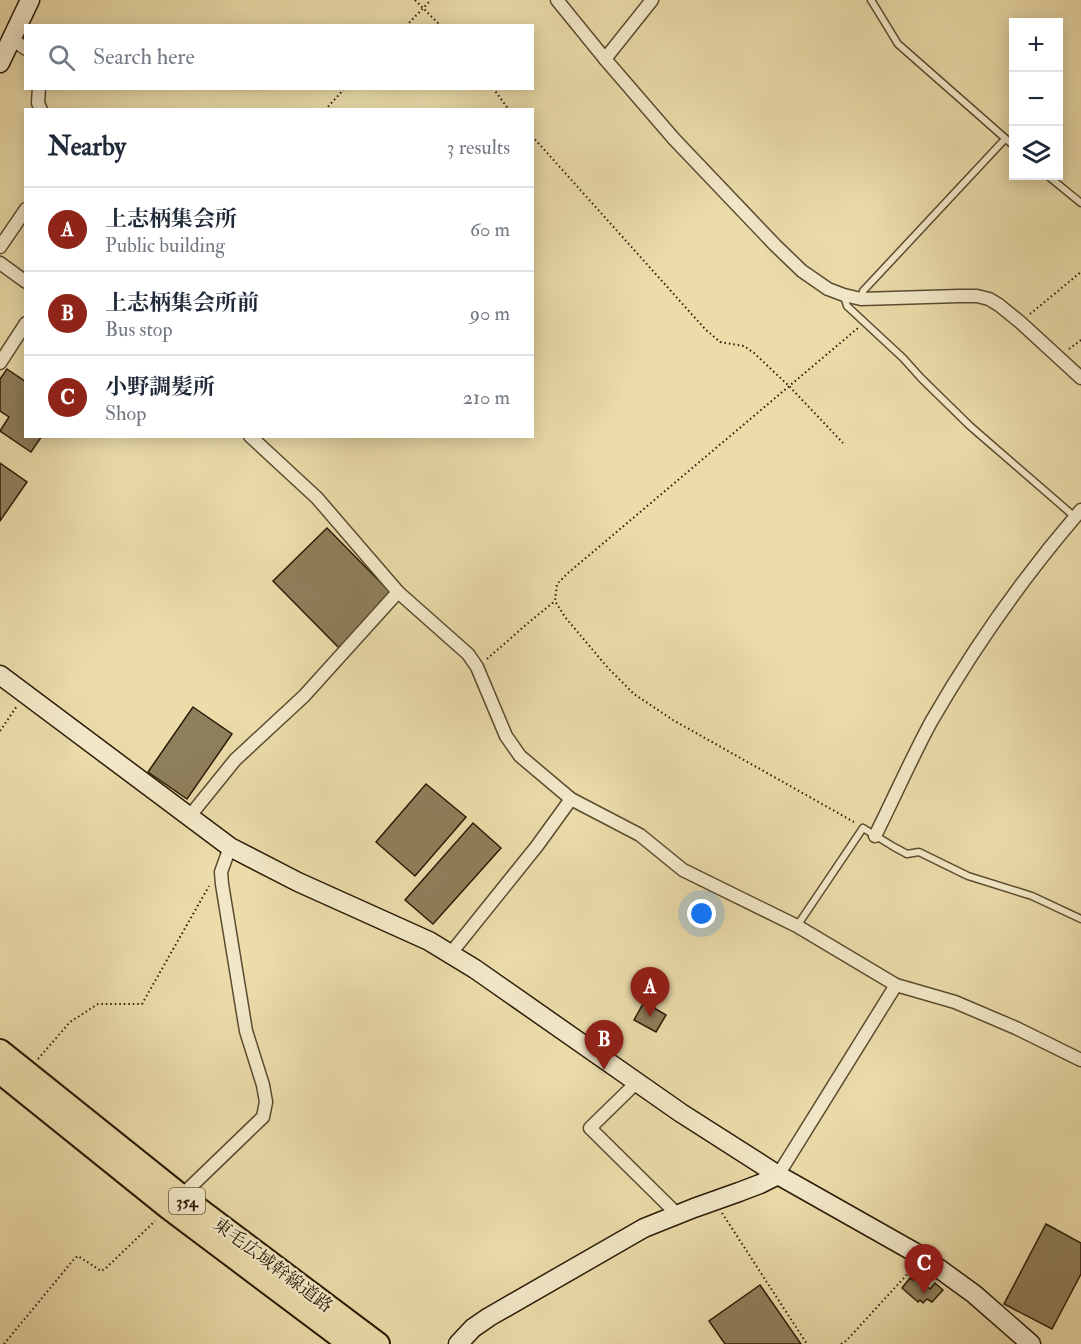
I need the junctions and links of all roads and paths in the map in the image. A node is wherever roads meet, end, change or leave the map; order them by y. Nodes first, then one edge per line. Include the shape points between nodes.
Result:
1 (30, 0) edge
2 (415, 0) edge
3 (431, 0) edge
4 (557, 0) edge
5 (652, 0) edge
6 (871, 0) edge
7 (423, 8) junction
8 (408, 24) edge
9 (439, 24) edge
10 (19, 44) edge
11 (605, 59) junction
12 (0, 63) edge
13 (39, 90) edge
14 (343, 90) edge
15 (494, 90) edge
16 (40, 108) edge
17 (327, 108) edge
18 (508, 108) edge
19 (534, 138) edge
20 (1005, 139) junction
21 (1009, 142) edge
22 (1053, 180) edge
23 (1081, 203) edge
24 (24, 212) edge
25 (0, 247) edge
26 (0, 263) edge
27 (1081, 272) edge
28 (24, 281) edge
29 (844, 295) junction
30 (861, 298) junction
31 (864, 322) junction
32 (1020, 322) junction
33 (24, 326) edge
34 (0, 363) edge
35 (1081, 378) edge
36 (789, 386) junction
37 (252, 438) edge
38 (843, 443) dead end
39 (1078, 514) edge
40 (398, 592) junction
41 (555, 601) junction
42 (477, 667) junction
43 (0, 675) edge
44 (26, 694) junction
45 (0, 731) edge
46 (571, 799) junction
47 (189, 817) junction
48 (862, 828) junction
49 (875, 836) junction
50 (230, 847) junction
51 (220, 872) junction
52 (1081, 919) edge
53 (797, 926) junction
54 (451, 953) junction
55 (897, 985) junction
56 (0, 1051) edge
57 (1081, 1060) edge
58 (0, 1071) edge
59 (26, 1072) junction
60 (636, 1083) junction
61 (778, 1174) junction
62 (714, 1201) junction
63 (175, 1202) junction
64 (676, 1214) junction
65 (923, 1257) junction
66 (4, 1344) edge
67 (350, 1344) edge
68 (378, 1344) edge
69 (458, 1344) edge
70 (807, 1344) edge
71 (841, 1344) edge
72 (1031, 1344) edge

1 - 10 street
2 - 7 path
3 - 7 path
4 - 11 street
5 - 11 street
6 - 20 lane via 898,44
7 - 8 path
7 - 9 path
10 - 12 street
11 - 29 street via 674,140 775,245 802,271
13 - 16 street
14 - 17 path
15 - 18 path
19 - 36 path via 705,328 720,342 744,346
20 - 21 lane
20 - 30 lane via 863,291
22 - 23 lane
24 - 25 street
26 - 28 street
27 - 32 path
29 - 30 street
29 - 31 lane via 847,306
30 - 32 street via 977,296 999,305
31 - 36 path
31 - 39 lane via 970,426
32 - 35 street
33 - 34 street
36 - 38 path
36 - 41 path via 562,579 557,584
37 - 40 street via 316,498
39 - 49 street via 1021,583 972,655 931,723
40 - 42 street via 468,654
40 - 47 street via 304,696 235,760
41 - 42 path
41 - 48 path via 579,634 634,694
42 - 46 street via 506,736 520,756
43 - 44 street
44 - 45 path
44 - 47 street
46 - 53 street via 640,835 683,870
46 - 54 street
47 - 50 street
48 - 49 lane
48 - 53 lane
49 - 52 lane via 907,854 919,852 968,876 1032,896
50 - 51 street
50 - 54 street
51 - 59 path via 210,883 142,1004 98,1004 70,1022
51 - 63 street via 246,1031 266,1102 263,1117
53 - 55 street
54 - 60 street
55 - 57 street via 955,1002
55 - 61 street
56 - 59 highway, 東毛広域幹線道路 / 354
58 - 63 highway, 東毛広域幹線道路 / 354
59 - 63 highway, 東毛広域幹線道路 / 354
60 - 61 street
60 - 64 street via 590,1128
61 - 62 street
61 - 65 street
62 - 64 street
62 - 70 path
63 - 66 path via 101,1271 78,1256 75,1258
63 - 67 highway, 東毛広域幹線道路 / 354
63 - 68 highway, 東毛広域幹線道路 / 354
64 - 69 street via 526,1295 473,1328
65 - 71 path
65 - 72 street via 974,1294

